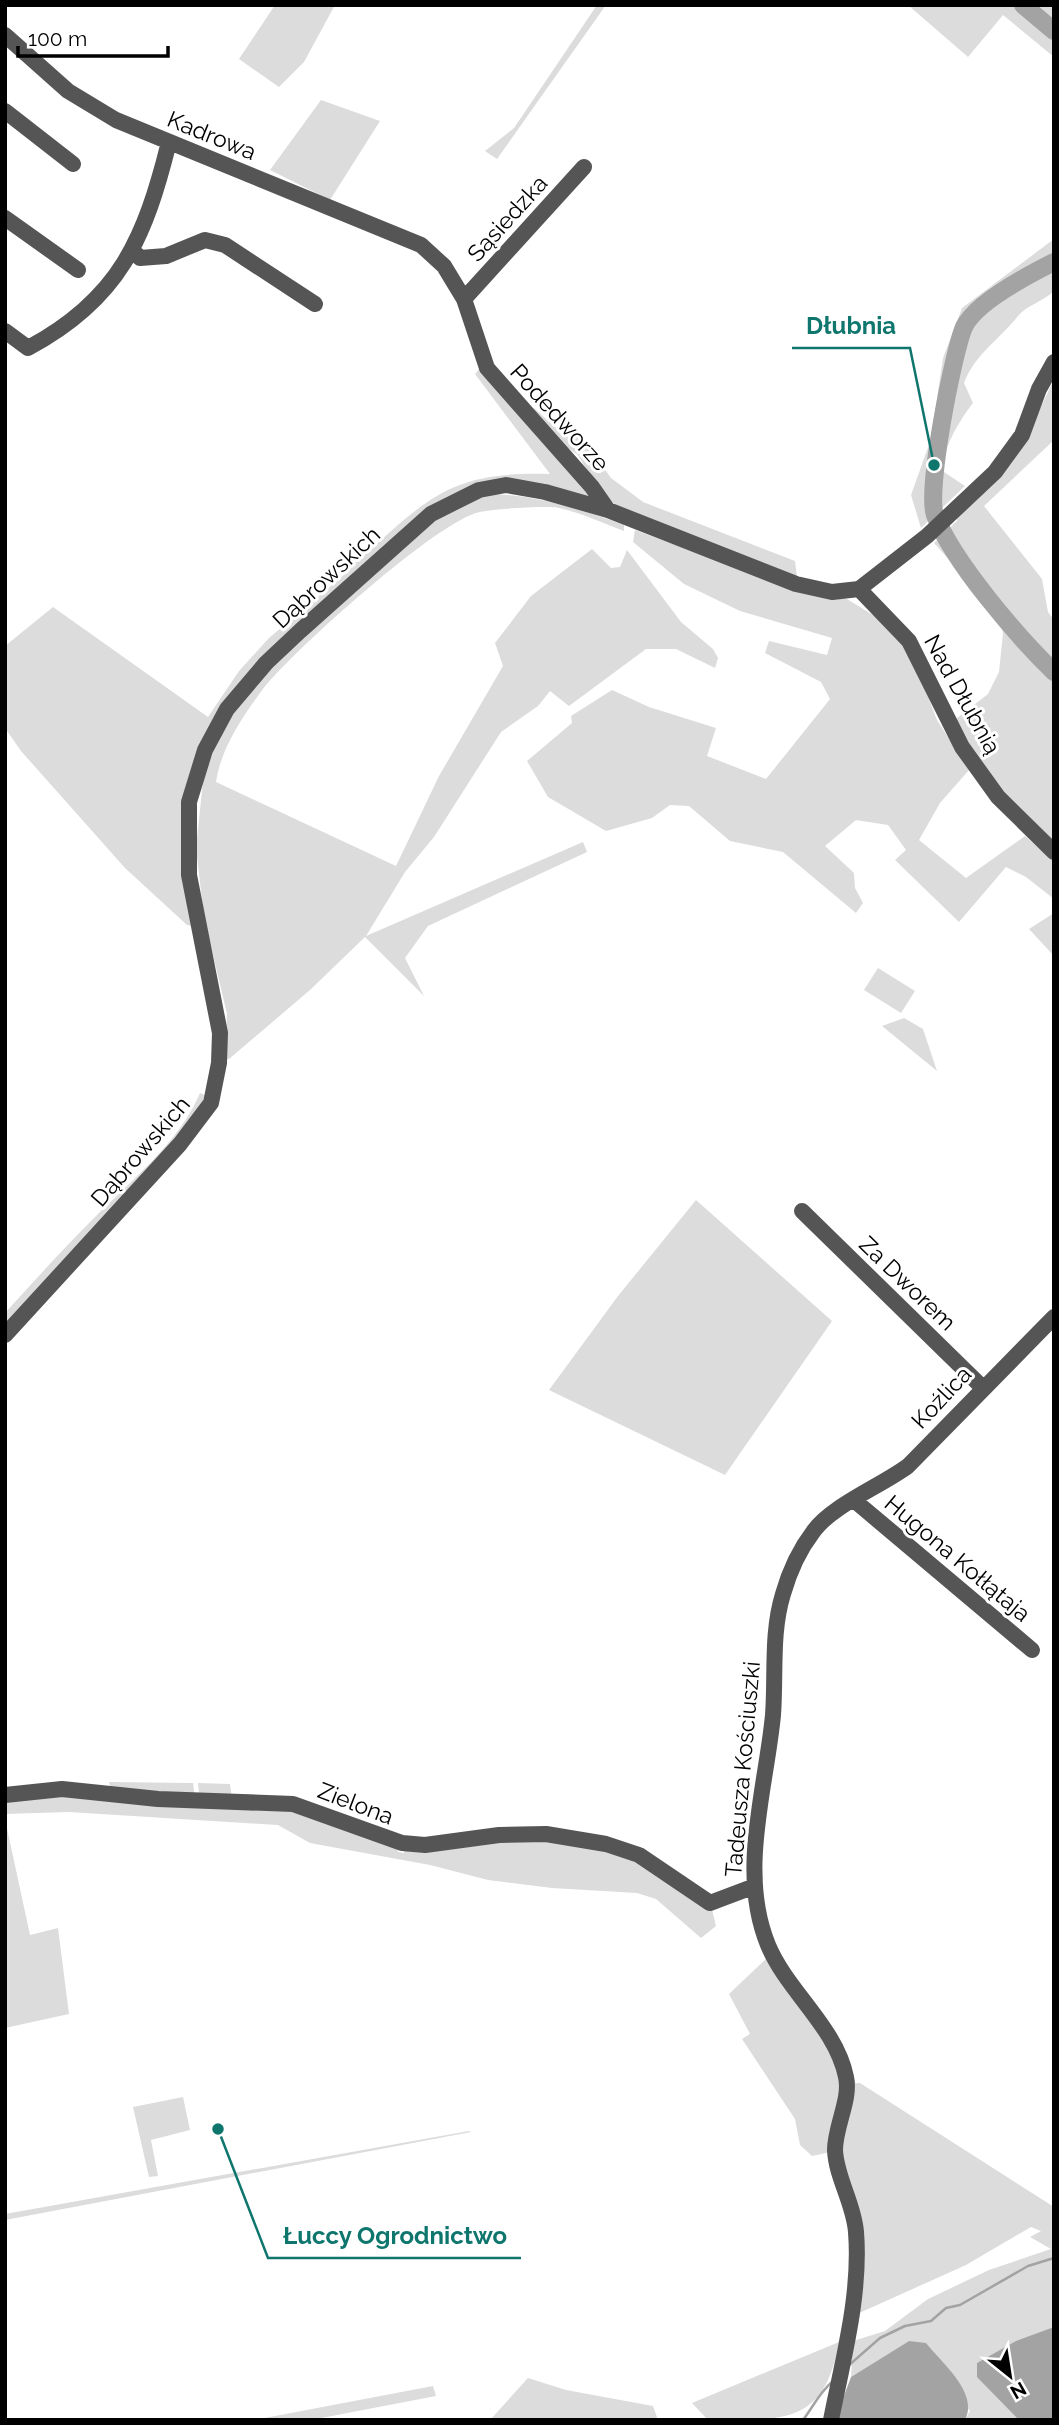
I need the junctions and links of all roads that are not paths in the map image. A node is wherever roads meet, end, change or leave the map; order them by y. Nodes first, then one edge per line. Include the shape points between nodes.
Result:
1 (5, 35) edge
2 (5, 111) edge
3 (169, 142) junction
4 (73, 164) dead end
5 (584, 167) dead end
6 (5, 218) edge
7 (421, 245) joint
8 (133, 251) junction
9 (79, 270) dead end
10 (464, 299) junction
11 (315, 304) dead end
12 (5, 331) edge
13 (1054, 362) edge
14 (608, 510) junction
15 (859, 589) junction
16 (1054, 852) edge
17 (802, 1211) dead end
18 (1054, 1317) edge
19 (5, 1335) edge
20 (982, 1387) junction
21 (855, 1501) junction
22 (1032, 1650) dead end
23 (5, 1795) edge
24 (755, 1886) junction
25 (831, 2420) edge

1 - 3 street, Kadrowa via 88,106
2 - 4 street
3 - 7 street, Kadrowa
3 - 8 street via 154,201
5 - 10 street, Sąsiedzka
6 - 9 street
7 - 10 street, Podedworze via 444,266
8 - 11 street via 141,258 166,256 205,240 225,244
8 - 12 street via 114,281 51,335 28,348
10 - 14 street, Podedworze via 487,368
13 - 15 street via 1012,451 995,472 927,536
14 - 15 street, Dąbrowskich via 796,584 832,593
14 - 19 street, Dąbrowskich via 506,485 454,500 408,532 266,663 227,709 205,750 189,802 189,876 219,1033 211,1102 187,1136
15 - 16 street, Nad Dłubnią via 909,641 962,747 998,797
17 - 20 street, Za Dworem
18 - 20 street, Koźlica
20 - 21 street, Koźlica via 908,1466
21 - 22 street, Hugona Kołłątaja
21 - 24 street, Tadeusza Kościuszki via 814,1530 783,1594 776,1628 773,1714
23 - 24 street, Zielona via 62,1789 158,1799 293,1804 402,1843 428,1845 546,1834 639,1855 710,1903
24 - 25 street, Tadeusza Kościuszki via 768,1945 833,2047 847,2078 835,2150 856,2228 857,2255 850,2323

